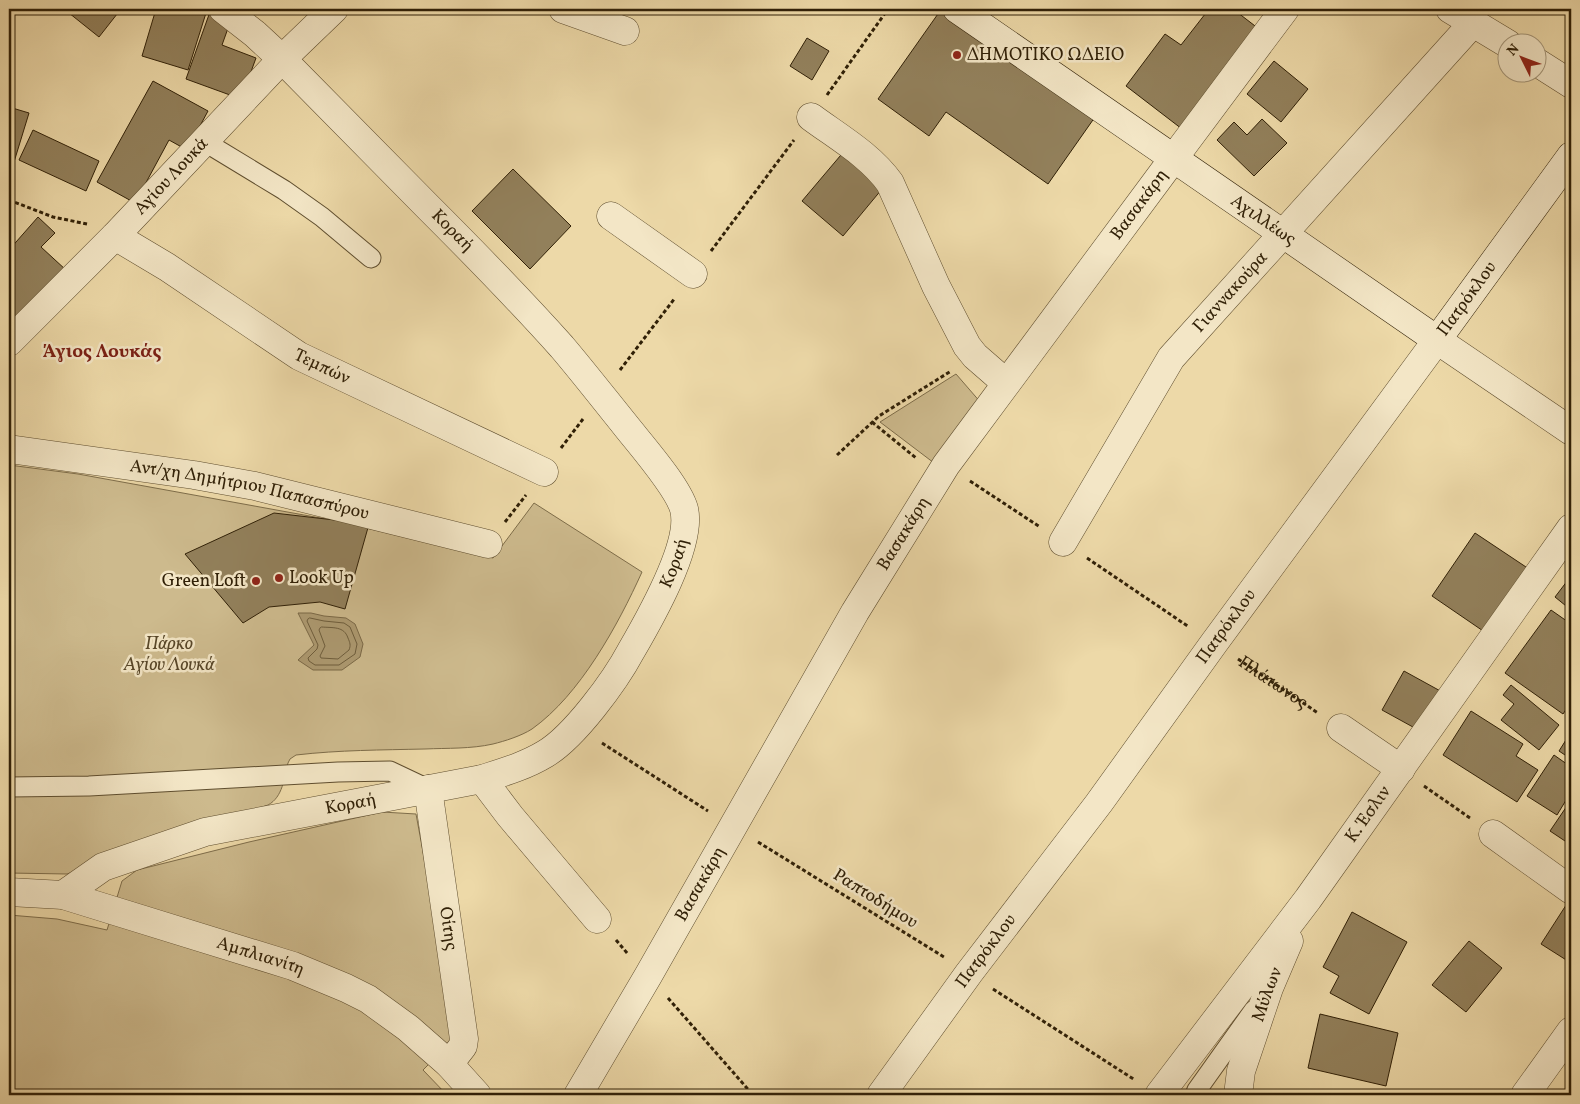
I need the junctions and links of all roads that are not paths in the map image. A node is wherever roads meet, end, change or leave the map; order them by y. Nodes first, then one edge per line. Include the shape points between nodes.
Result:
1 (223, 9) edge
2 (334, 9) edge
3 (563, 9) edge
4 (957, 9) edge
5 (1286, 9) edge
6 (1450, 9) edge
7 (1473, 23) junction
8 (625, 31) dead end
9 (1498, 38) edge
10 (282, 59) junction
11 (1548, 69) edge
12 (1571, 84) edge
13 (812, 117) dead end
14 (205, 142) junction
15 (1571, 156) edge
16 (1173, 159) junction
17 (611, 216) dead end
18 (1283, 233) junction
19 (115, 236) junction
20 (371, 258) dead end
21 (693, 274) dead end
22 (1437, 340) junction
23 (9, 342) edge
24 (1006, 384) junction
25 (1571, 431) edge
26 (9, 449) edge
27 (544, 472) dead end
28 (1571, 528) edge
29 (1063, 542) road end
30 (488, 544) dead end
31 (1341, 728) road end
32 (1401, 769) junction
33 (482, 779) junction
34 (9, 787) edge
35 (428, 789) junction
36 (1493, 834) road end
37 (1571, 890) edge
38 (9, 892) edge
39 (64, 895) junction
40 (1308, 899) junction
41 (597, 919) road end
42 (1269, 988) junction
43 (1571, 1031) edge
44 (449, 1064) junction
45 (477, 1095) edge
46 (578, 1095) edge
47 (881, 1095) edge
48 (1159, 1095) edge
49 (1195, 1095) edge
50 (1238, 1095) edge
51 (1525, 1095) edge

1 - 10 street, Κοραή
2 - 10 street, Αγίου Λουκά
3 - 8 street
4 - 16 street, Αχιλλέως
5 - 16 street, Βασακάρη
6 - 7 street
7 - 9 street
7 - 18 street, Γιαννακούρα
10 - 14 street, Αγίου Λουκά
10 - 33 street, Κοραή via 493,272 562,348 656,465 682,503 684,536 674,566 643,631 594,706 547,754
11 - 12 street
13 - 24 street via 860,153 890,183 967,346
14 - 19 street, Αγίου Λουκά
14 - 20 lane via 284,190
15 - 22 street, Πατρόκλου
16 - 18 street, Αχιλλέως
16 - 24 street, Βασακάρη
17 - 21 street
18 - 22 street, Αχιλλέως
18 - 29 street, Γιαννακούρα via 1171,358
19 - 23 street, Αγίου Λουκά
19 - 27 street, Τεμπών via 167,266 299,356
22 - 25 street, Αχιλλέως
22 - 47 street, Πατρόκλου
24 - 46 street, Βασακάρη via 943,471 855,612
26 - 30 street, Αντ/χη Δημήτριου Παπασπύρου via 255,486
28 - 32 street, K. Έσλιν
31 - 32 street
32 - 40 street, K. Έσλιν
33 - 35 street, Κοραή
33 - 41 street
34 - 35 lane via 390,771
35 - 39 street, Κοραή via 205,832 103,868
35 - 44 street, Οίτης via 464,1039 463,1046
36 - 37 street
38 - 39 street, Αμπλιανίτη
39 - 44 street, Αμπλιανίτη via 293,966 346,988 368,999 408,1028
40 - 42 street, Μύλων
40 - 48 street, K. Έσλιν
42 - 49 lane
42 - 50 street, Μύλων via 1241,1071
43 - 51 street
44 - 45 street, Αμπλιανίτη

